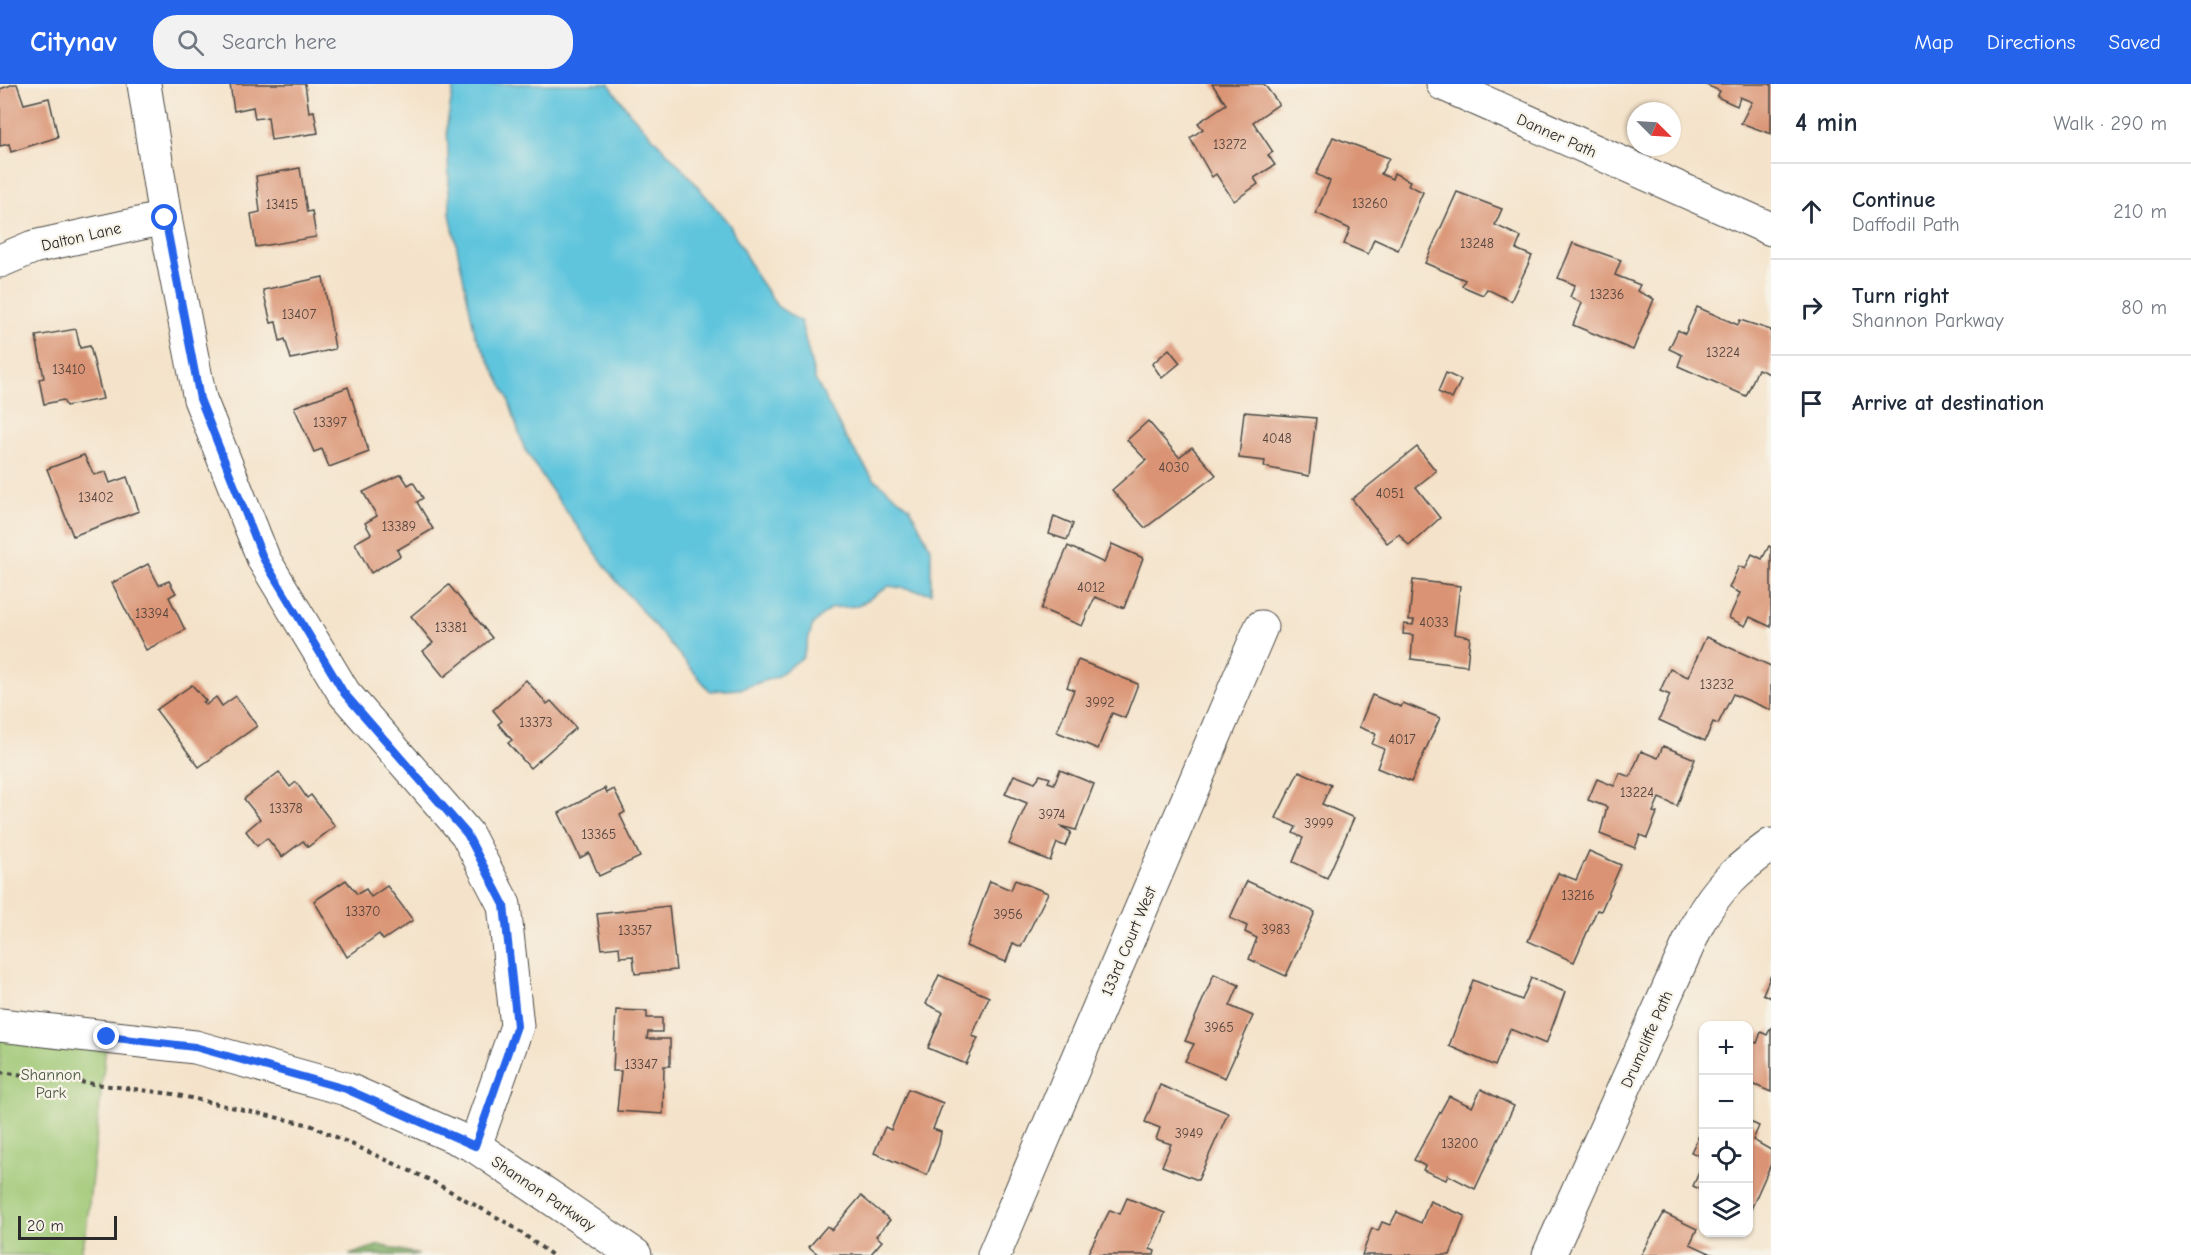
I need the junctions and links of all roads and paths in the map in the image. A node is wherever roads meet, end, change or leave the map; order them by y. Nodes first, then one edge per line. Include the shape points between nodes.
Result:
1 (144, 84) edge
2 (1443, 84) edge
3 (165, 218) junction
4 (1771, 229) edge
5 (0, 261) edge
6 (1261, 627) dead end
7 (1771, 845) edge
8 (0, 1025) edge
9 (0, 1072) edge
10 (475, 1146) junction
11 (552, 1255) edge
12 (635, 1255) edge
13 (994, 1255) edge
14 (1549, 1255) edge

1 - 3 street
2 - 4 street, Danner Path
3 - 5 street, Dalton Lane via 33,247
3 - 10 street via 200,399 264,560 344,693 467,834 504,905 517,1026
6 - 13 street, 133rd Court West
7 - 14 street, Drumcliffe Path via 1739,868 1711,899 1698,923
8 - 10 street, Shannon Parkway via 195,1047 346,1089
9 - 11 path via 173,1094 310,1125 430,1180 510,1224
10 - 12 street, Shannon Parkway

